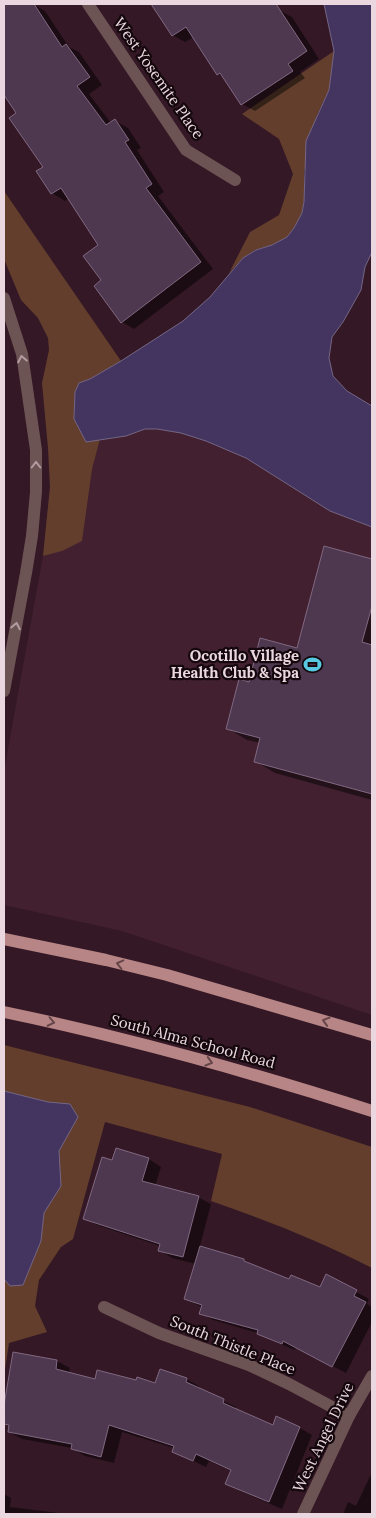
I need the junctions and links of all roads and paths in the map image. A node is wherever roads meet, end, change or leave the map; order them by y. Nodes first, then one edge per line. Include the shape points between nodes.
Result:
1 (88, 4) edge
2 (235, 180) dead end
3 (4, 298) edge
4 (6, 312) edge
5 (7, 656) edge
6 (4, 691) edge
7 (4, 939) edge
8 (4, 1012) edge
9 (372, 1035) edge
10 (372, 1111) edge
11 (104, 1307) dead end
12 (372, 1376) edge
13 (349, 1416) junction
14 (303, 1514) edge

1 - 2 street, West Yosemite Place via 186,150
3 - 4 street
5 -> 4 street via 32,536 36,450 22,354
5 - 6 street
9 -> 7 main road via 168,976
8 -> 10 main road, South Alma School Road via 152,1046
11 - 13 street, South Thistle Place via 159,1333 249,1365
12 - 13 street, West Angel Drive
13 - 14 street, West Angel Drive

